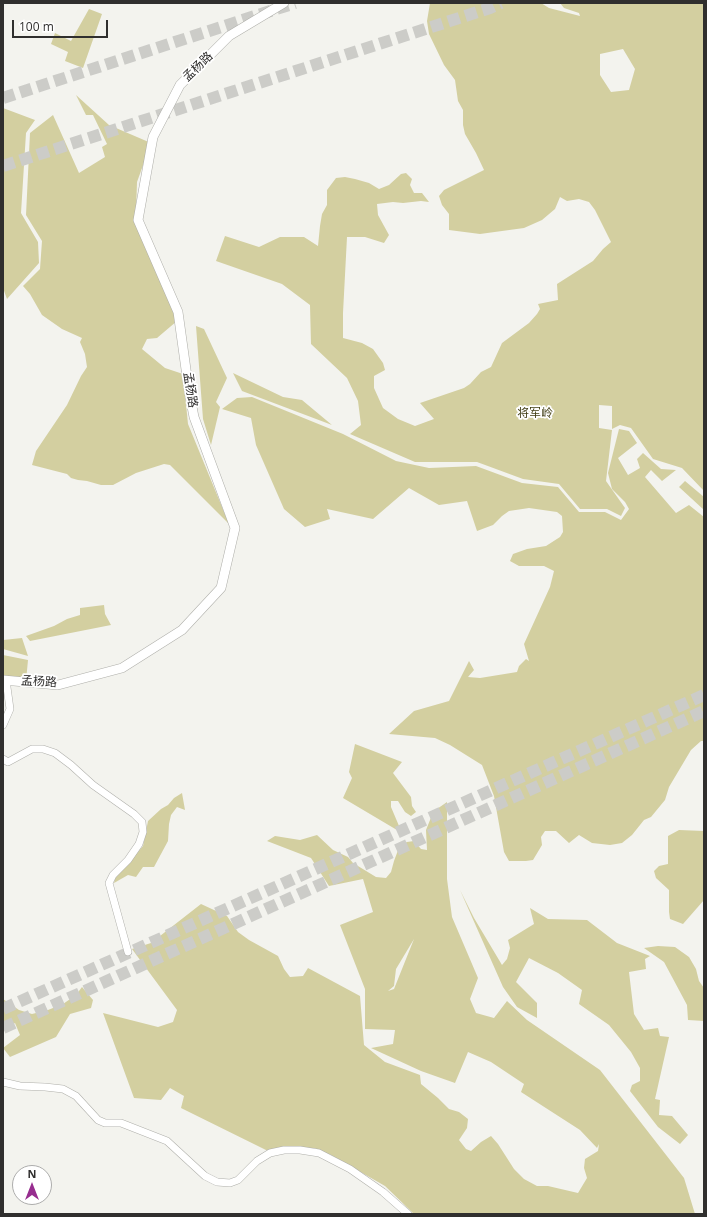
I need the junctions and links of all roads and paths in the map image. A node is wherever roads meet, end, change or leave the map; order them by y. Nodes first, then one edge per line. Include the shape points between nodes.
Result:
1 (284, 3) edge
2 (5, 680) edge
3 (3, 725) edge
4 (3, 759) edge
5 (128, 952) dead end
6 (3, 1082) edge
7 (408, 1214) edge

1 - 2 main road, 孟杨路 via 229,36 180,85 153,137 138,220 178,312 194,417 235,528 221,588 182,630 122,668 58,685
2 - 3 street via 10,709
4 - 5 street via 8,762 32,749 55,753 142,822 143,832 139,844 109,883
6 - 7 street via 20,1086 63,1089 76,1096 98,1120 104,1123 121,1123 166,1141 205,1176 216,1182 230,1183 238,1180 257,1161 270,1153 284,1150 320,1153 383,1192

